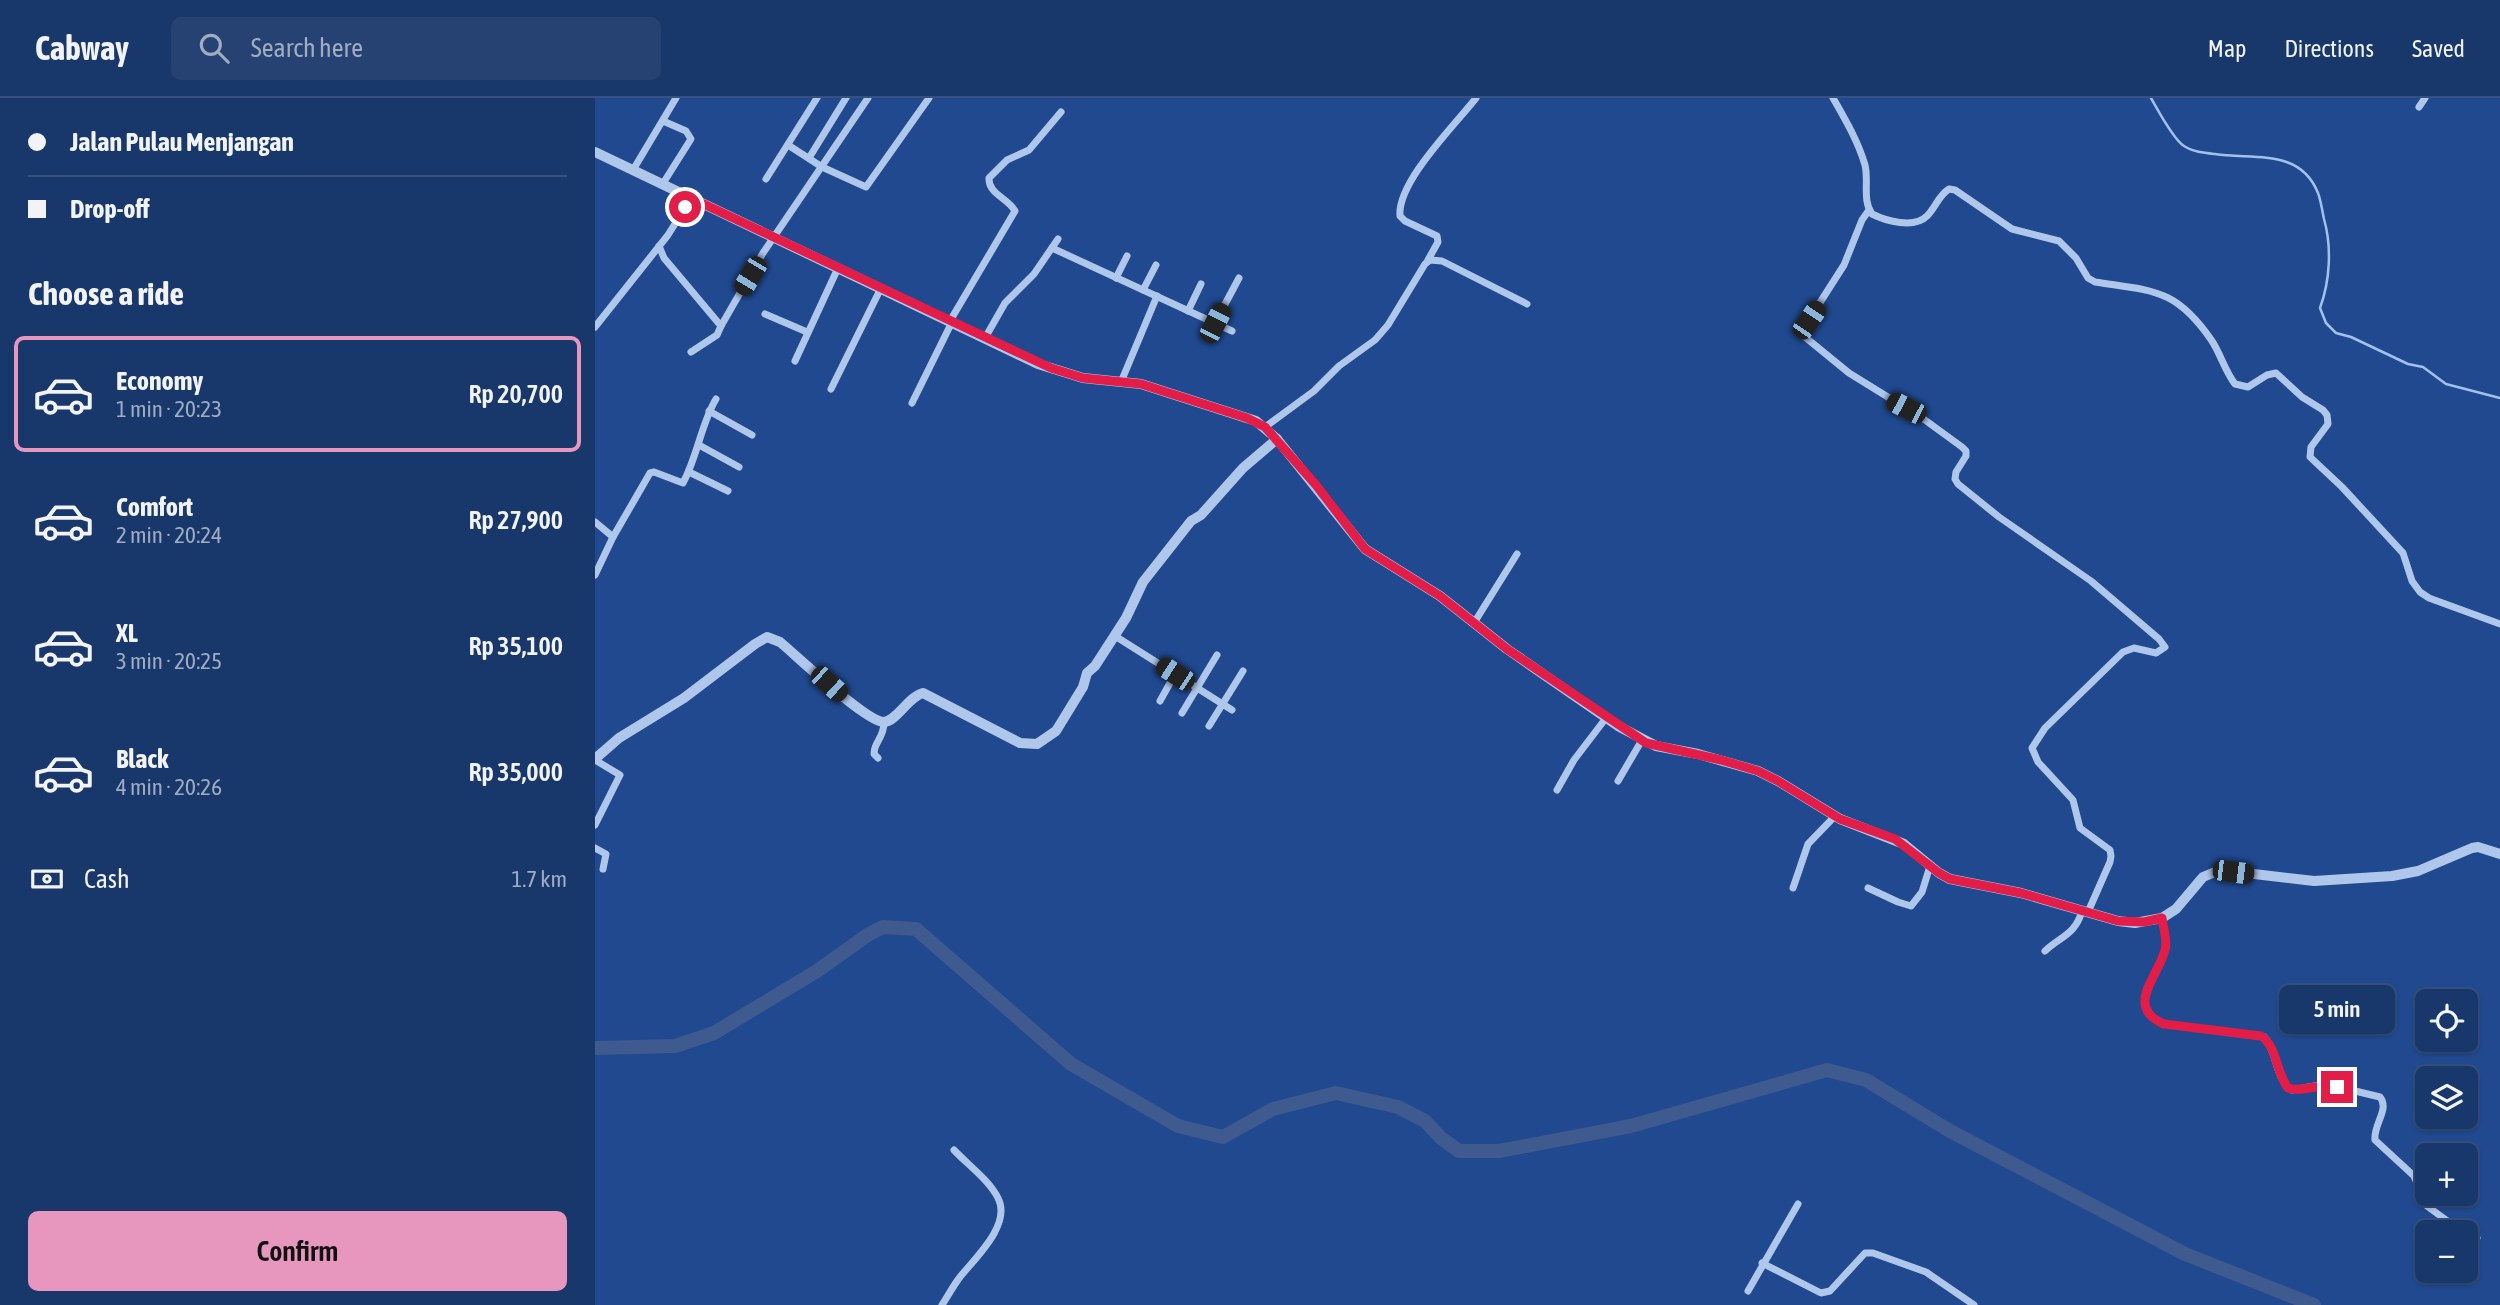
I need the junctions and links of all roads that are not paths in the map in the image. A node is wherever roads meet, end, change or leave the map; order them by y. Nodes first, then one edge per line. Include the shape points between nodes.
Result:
1 (676, 98) edge
2 (817, 98) edge
3 (846, 98) edge
4 (868, 98) edge
5 (929, 98) edge
6 (1476, 98) edge
7 (1833, 98) edge
8 (2425, 98) edge
9 (2419, 107) dead end
10 (1061, 112) dead end
11 (663, 121) junction
12 (787, 145) junction
13 (595, 153) edge
14 (809, 158) junction
15 (822, 167) junction
16 (633, 170) junction
17 (766, 178) dead end
18 (662, 185) junction
19 (691, 198) junction
20 (1869, 210) junction
21 (773, 238) junction
22 (1058, 239) dead end
23 (659, 246) junction
24 (1052, 248) junction
25 (1127, 256) dead end
26 (1427, 262) junction
27 (1156, 265) dead end
28 (838, 268) junction
29 (1116, 278) junction
30 (1238, 278) dead end
31 (1201, 284) dead end
32 (881, 288) junction
33 (1143, 290) junction
34 (1157, 296) junction
35 (1527, 304) dead end
36 (1188, 311) junction
37 (765, 314) dead end
38 (951, 321) junction
39 (1215, 323) junction
40 (721, 326) junction
41 (595, 327) edge
42 (1232, 331) dead end
43 (807, 332) junction
44 (985, 338) junction
45 (691, 352) dead end
46 (795, 361) dead end
47 (1121, 382) junction
48 (831, 389) dead end
49 (716, 399) dead end
50 (912, 403) dead end
51 (709, 411) junction
52 (1265, 427) junction
53 (752, 435) dead end
54 (1277, 439) junction
55 (699, 445) junction
56 (739, 467) dead end
57 (689, 472) junction
58 (728, 491) dead end
59 (595, 522) edge
60 (613, 537) junction
61 (1517, 554) dead end
62 (595, 575) edge
63 (1473, 623) junction
64 (2500, 624) edge
65 (1115, 636) junction
66 (1217, 655) dead end
67 (1243, 670) dead end
68 (1175, 674) junction
69 (1197, 688) junction
70 (1160, 701) dead end
71 (1222, 704) junction
72 (1232, 710) dead end
73 (1182, 713) dead end
74 (1606, 718) junction
75 (884, 722) junction
76 (1209, 726) dead end
77 (1642, 740) junction
78 (878, 758) dead end
79 (595, 759) edge
80 (1618, 781) dead end
81 (1557, 790) dead end
82 (1835, 816) junction
83 (595, 825) edge
84 (595, 848) edge
85 (2500, 854) edge
86 (1930, 866) junction
87 (603, 869) dead end
88 (1793, 888) dead end
89 (1868, 888) dead end
90 (2085, 912) junction
91 (2162, 918) junction
92 (2045, 951) dead end
93 (954, 1150) dead end
94 (1798, 1204) dead end
95 (2446, 1220) edge
96 (1762, 1264) junction
97 (1748, 1291) dead end
98 (943, 1305) edge
99 (1974, 1305) edge

1 - 11 street
2 - 12 street
3 - 14 street
4 - 15 street
5 - 15 street via 866,187
6 - 26 street via 1419,167 1401,203 1402,218 1438,239
7 - 20 street via 1861,151
8 - 9 street
10 - 38 street via 1029,150 1007,160 989,178 992,190 1015,211
11 - 16 street
11 - 18 street via 686,131 691,139
12 - 14 street
12 - 17 street
13 - 16 street
14 - 15 street
15 - 21 street
16 - 18 street
18 - 19 street
19 - 21 street
19 - 23 street
20 - 64 street via 1879,217 1911,222 1927,216 1943,193 1955,190 2012,229 2059,241 2095,282 2150,290 2174,299 2211,339 2235,384 2248,387 2276,373 2323,410 2328,424 2311,447 2310,457 2403,554 2420,592
20 - 90 street via 1844,265 1805,326 1805,337 1849,373 1962,447 1967,453 1956,472 1958,484 2091,581 2165,647 2156,653 2134,648 2115,659 2045,728 2032,748 2038,762 2073,800 2080,828 2112,856
21 - 28 street
21 - 40 street
22 - 24 street
23 - 40 street
23 - 41 street
24 - 29 street
24 - 44 street via 1005,303
25 - 29 street
26 - 35 street via 1442,261
26 - 52 street via 1375,340
27 - 33 street
28 - 32 street
28 - 43 street
29 - 33 street
30 - 39 street
31 - 36 street
32 - 38 street
32 - 48 street
33 - 34 street
34 - 36 street
34 - 47 street
36 - 39 street
37 - 43 street
38 - 44 street
38 - 50 street
39 - 42 street
40 - 45 street via 717,335
43 - 46 street
44 - 47 street via 1072,375
47 - 52 street via 1141,384
49 - 51 street
51 - 53 street
51 - 55 street
52 - 54 street
54 - 63 street via 1365,549 1440,596
54 - 65 street via 1188,524 1143,582
55 - 56 street
55 - 57 street
57 - 58 street
57 - 60 street via 683,483 650,473
59 - 60 street
60 - 62 street
61 - 63 street
63 - 74 street
65 - 68 street
65 - 75 street via 1087,673 1056,731 1037,744 1013,740 923,693
66 - 69 street
67 - 71 street
68 - 69 street
68 - 70 street
69 - 71 street
69 - 73 street
71 - 72 street
71 - 76 street
74 - 77 street
74 - 81 street
75 - 78 street via 874,749
75 - 79 street via 859,709 780,642 768,637
77 - 80 street
77 - 82 street via 1758,771
79 - 83 street via 620,775
82 - 86 street via 1895,839
82 - 88 street via 1808,844
84 - 87 street via 606,854
85 - 91 street via 2478,847 2410,873 2333,881 2220,870 2203,877 2176,909
86 - 89 street via 1922,892 1911,906
86 - 90 street via 1950,879
90 - 91 street via 2135,923
90 - 92 street via 2071,933
91 - 95 street via 2166,947 2145,995 2151,1017 2164,1024 2264,1037 2281,1077 2292,1090 2326,1084 2380,1097 2384,1108 2375,1140 2414,1176 2427,1206
93 - 98 street via 993,1191 1001,1210 989,1244
94 - 96 street
96 - 97 street
96 - 99 street via 1821,1293 1830,1291 1865,1253 1873,1252 1926,1272

